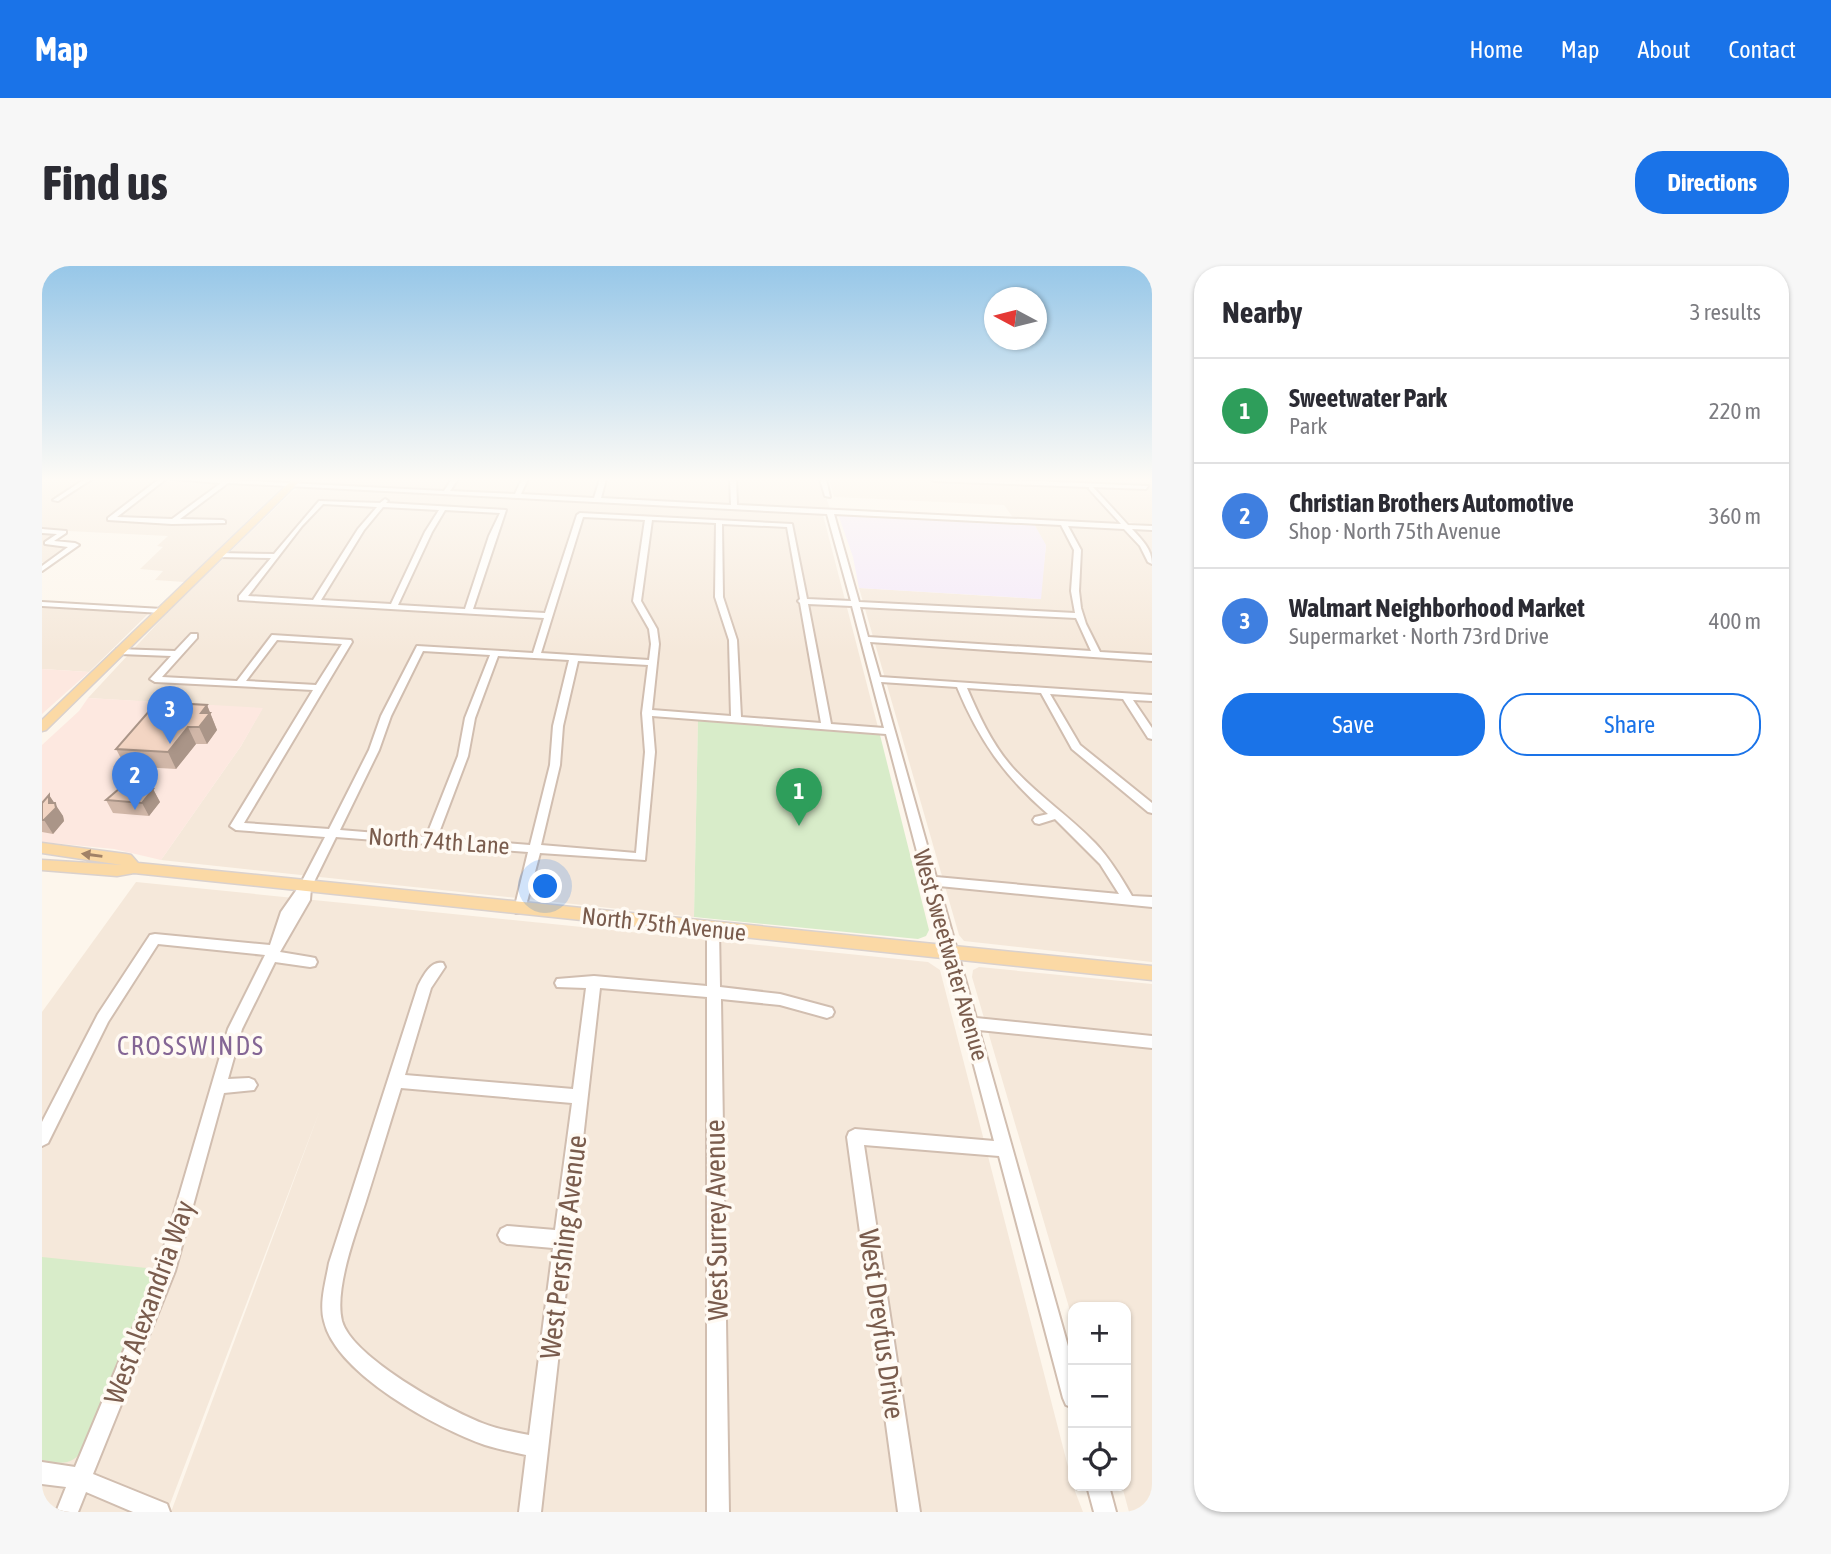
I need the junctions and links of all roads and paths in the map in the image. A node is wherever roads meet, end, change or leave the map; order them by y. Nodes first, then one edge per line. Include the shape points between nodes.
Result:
1 (56, 537) edge
2 (238, 537) edge
3 (289, 537) edge
4 (356, 537) edge
5 (424, 537) edge
6 (491, 537) edge
7 (573, 537) edge
8 (647, 537) edge
9 (719, 537) edge
10 (792, 537) edge
11 (837, 537) edge
12 (1072, 537) edge
13 (1134, 537) edge
14 (75, 545) joint
15 (221, 553) junction
16 (276, 555) junction
17 (1152, 562) edge
18 (42, 569) edge
19 (241, 595) joint
20 (802, 601) junction
21 (316, 602) junction
22 (855, 603) junction
23 (42, 604) edge
24 (393, 607) junction
25 (162, 611) junction
26 (468, 611) junction
27 (548, 616) junction
28 (1079, 617) junction
29 (194, 636) dead end
30 (864, 639) junction
31 (120, 651) junction
32 (495, 653) junction
33 (177, 654) junction
34 (1097, 654) junction
35 (536, 656) junction
36 (574, 658) junction
37 (1152, 658) edge
38 (653, 663) junction
39 (875, 679) junction
40 (240, 683) junction
41 (961, 685) junction
42 (318, 688) junction
43 (1044, 691) junction
44 (1127, 697) junction
45 (1152, 698) edge
46 (648, 713) junction
47 (736, 720) junction
48 (42, 727) edge
49 (827, 727) junction
50 (889, 731) junction
51 (1152, 736) edge
52 (1152, 809) edge
53 (1057, 815) junction
54 (1039, 820) dead end
55 (332, 833) junction
56 (431, 839) junction
57 (42, 848) edge
58 (536, 848) junction
59 (42, 864) edge
60 (134, 868) junction
61 (929, 881) junction
62 (305, 888) junction
63 (1128, 900) junction
64 (1152, 902) edge
65 (520, 910) junction
66 (713, 929) junction
67 (275, 949) junction
68 (950, 953) junction
69 (310, 962) dead end
70 (438, 967) dead end
71 (1152, 973) edge
72 (594, 981) junction
73 (562, 983) dead end
74 (713, 993) junction
75 (827, 1012) dead end
76 (970, 1023) junction
77 (1152, 1042) edge
78 (396, 1081) junction
79 (249, 1085) dead end
80 (217, 1087) junction
81 (582, 1097) junction
82 (855, 1137) joint
83 (42, 1138) edge
84 (1004, 1149) junction
85 (507, 1235) dead end
86 (564, 1240) junction
87 (1068, 1380) edge
88 (538, 1447) junction
89 (42, 1472) edge
90 (81, 1479) junction
91 (1099, 1491) edge
92 (67, 1512) edge
93 (159, 1512) edge
94 (530, 1512) edge
95 (718, 1512) edge
96 (909, 1512) edge
97 (1105, 1512) edge

1 - 14 street via 47,543
2 - 15 main road
3 - 16 street
4 - 21 street
5 - 24 street
6 - 26 street
7 - 27 street
8 - 38 street via 638,601 653,629
9 - 47 street via 719,597 734,646
10 - 20 street
11 - 22 street, West Sweetwater Avenue
12 - 28 street via 1079,547 1075,593
13 - 17 street
14 - 18 street
15 - 16 street
15 - 25 main road
16 - 19 street
19 - 21 street
20 - 22 street
20 - 49 street
21 - 24 street
22 - 28 street
22 - 30 street, West Sweetwater Avenue
23 - 25 street
24 - 26 street
25 - 31 main road
26 - 27 street
27 - 35 street
28 - 34 street
29 - 33 street
30 - 34 street
30 - 39 street, West Sweetwater Avenue
31 - 33 street
31 - 48 main road
32 - 35 street
32 - 55 street, West Alexandria Way via 420,648
32 - 56 street
33 - 40 street via 155,679
34 - 37 street
35 - 36 street
36 - 38 street
36 - 58 street
38 - 46 street
39 - 41 street
39 - 50 street, West Sweetwater Avenue
40 - 42 street
40 - 42 street via 275,637 348,642
41 - 43 street
41 - 53 street via 991,749
42 - 55 street, North 74th Lane via 236,825
43 - 44 street
43 - 52 street via 1076,747
44 - 45 street
44 - 51 street
46 - 47 street
46 - 58 street, North 74th Lane via 650,752 641,857
47 - 49 street
49 - 50 street
50 - 61 street, West Sweetwater Avenue
53 - 54 street
53 - 63 street via 1103,856
55 - 56 street, North 74th Lane
55 - 62 street, West Alexandria Way
56 - 58 street, North 74th Lane
60 -> 57 main road, North 75th Avenue via 126,859
58 - 65 street
59 - 60 main road, North 75th Avenue via 117,872
60 - 62 main road, North 75th Avenue
61 - 63 street
61 - 68 street, West Sweetwater Avenue
62 - 65 main road, North 75th Avenue
62 - 67 street, West Alexandria Way via 304,900
63 - 64 street
65 - 66 main road, North 75th Avenue
66 - 68 main road, North 75th Avenue
66 - 74 street, West Surrey Avenue
67 - 69 street
67 - 80 street, West Alexandria Way via 235,1029
67 - 83 street via 155,939 103,1018
68 - 71 main road, North 75th Avenue
68 - 76 street, West Sweetwater Avenue
70 - 78 street via 425,986
72 - 73 street
72 - 74 street
72 - 81 street, West Pershing Avenue
74 - 75 street via 804,1003
74 - 95 street, West Surrey Avenue
76 - 77 street
76 - 84 street, West Sweetwater Avenue
78 - 81 street
78 - 88 street via 338,1263 333,1324 365,1364 428,1409 481,1433
79 - 80 street
80 - 90 street, West Alexandria Way via 166,1270
81 - 86 street, West Pershing Avenue
82 - 84 street
82 - 96 street, West Dreyfus Drive
84 - 87 street, West Sweetwater Avenue
85 - 86 street
86 - 88 street, West Pershing Avenue
88 - 94 street, West Pershing Avenue
89 - 90 street
90 - 92 street, West Alexandria Way
90 - 93 street
91 - 97 street

